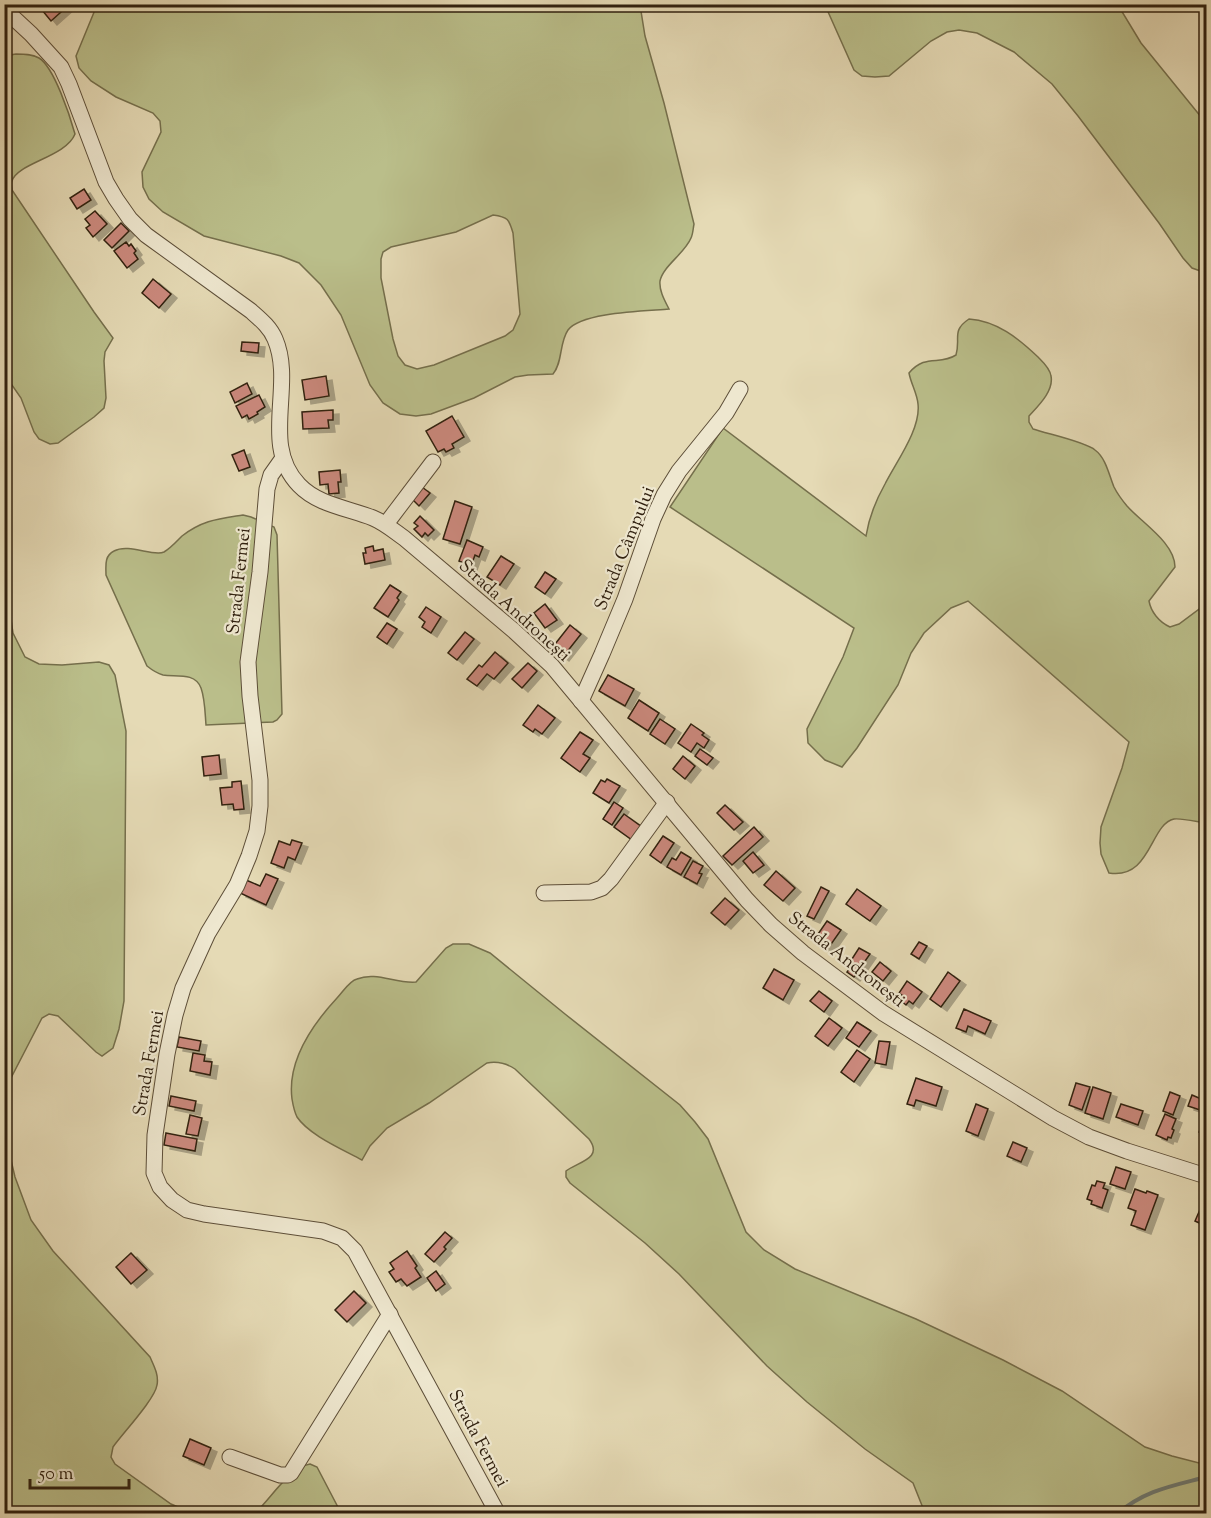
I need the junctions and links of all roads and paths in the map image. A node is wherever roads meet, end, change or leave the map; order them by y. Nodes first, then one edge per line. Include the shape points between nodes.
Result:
1 (4, 9) edge
2 (740, 389) dead end
3 (283, 458) junction
4 (433, 462) dead end
5 (386, 524) junction
6 (581, 702) junction
7 (667, 802) junction
8 (544, 893) dead end
9 (1206, 1176) edge
10 (390, 1314) junction
11 (230, 1457) dead end
12 (498, 1514) edge

1 - 3 street, Strada Andronești via 61,67 106,182 130,219 252,311 274,337 282,366 279,437
2 - 6 street, Strada Câmpului via 664,495
3 - 5 street, Strada Andronești via 297,484 312,496
3 - 10 street, Strada Fermei via 267,489 249,662 260,780 257,831 237,885 208,933 183,988 167,1054 155,1135 154,1173 160,1187 187,1210 323,1231 342,1238 355,1251
4 - 5 street
5 - 6 street, Strada Andronești via 513,630 552,666
6 - 7 street, Strada Andronești
7 - 8 street via 602,888 591,892
7 - 9 street, Strada Andronești via 771,925 883,1013 1089,1137
10 - 11 street via 291,1473 280,1475
10 - 12 street, Strada Fermei

